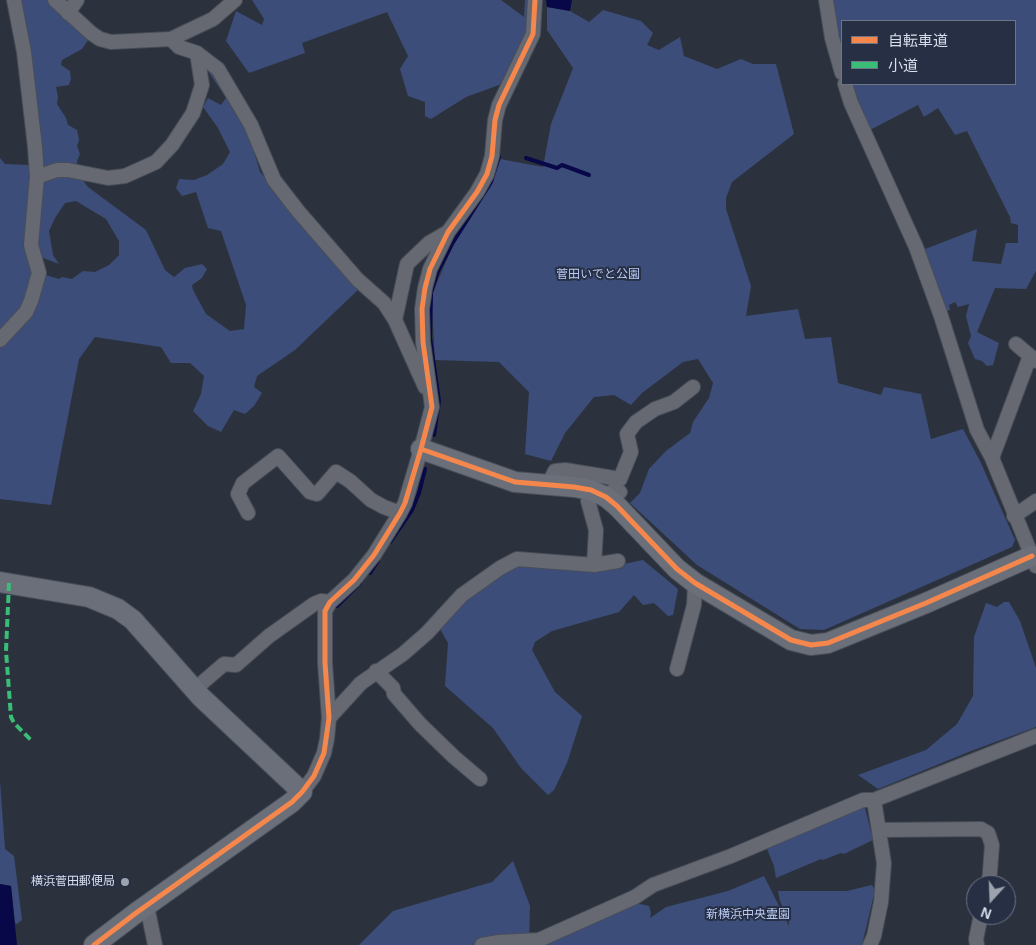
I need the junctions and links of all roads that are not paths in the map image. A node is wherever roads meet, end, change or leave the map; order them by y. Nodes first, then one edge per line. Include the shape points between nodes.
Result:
1 (14, 0) edge
2 (55, 0) edge
3 (77, 0) edge
4 (235, 0) edge
5 (535, 0) edge
6 (826, 0) edge
7 (68, 13) junction
8 (171, 39) junction
9 (197, 53) junction
10 (841, 70) edge
11 (845, 85) edge
12 (37, 177) junction
13 (448, 232) junction
14 (396, 320) junction
15 (0, 340) edge
16 (1016, 344) dead end
17 (1033, 359) edge
18 (693, 387) dead end
19 (430, 396) junction
20 (421, 449) junction
21 (992, 458) junction
22 (548, 485) junction
23 (606, 493) junction
24 (1036, 501) edge
25 (248, 513) dead end
26 (400, 513) junction
27 (1014, 516) junction
28 (618, 561) dead end
29 (1034, 561) edge
30 (594, 565) junction
31 (0, 582) edge
32 (696, 583) junction
33 (330, 602) junction
34 (677, 669) dead end
35 (376, 671) junction
36 (195, 689) junction
37 (329, 718) junction
38 (1036, 736) edge
39 (480, 779) dead end
40 (302, 792) junction
41 (874, 800) junction
42 (879, 830) junction
43 (990, 875) edge
44 (146, 906) junction
45 (980, 925) edge
46 (94, 945) edge
47 (155, 945) edge
48 (482, 945) edge
49 (870, 945) edge
50 (976, 945) edge

1 - 12 street via 24,52
2 - 7 street
3 - 7 street
4 - 8 street via 213,19
5 - 13 street via 533,34 499,105 487,174
6 - 10 street
7 - 8 street via 91,33 111,42
8 - 9 street via 179,47
9 - 12 street via 202,85 193,113 172,145 156,162 125,176 108,178 57,170
9 - 14 street via 218,69 251,125 274,180
11 - 21 street via 916,247 977,430
12 - 15 street via 31,245 38,266 37,280 26,312
13 - 14 street via 408,264
13 - 19 street via 430,270 422,309
14 - 19 street
16 - 17 street
17 - 21 street
18 - 22 street via 674,402 655,408 636,422 627,434 631,452 620,479 565,470 555,471
19 - 20 street via 432,406
20 - 22 street via 515,482
20 - 26 street
21 - 27 street
22 - 23 street
23 - 30 street via 588,501 596,530
23 - 32 street via 677,569
24 - 27 street
25 - 26 street via 238,494 243,482 278,456 310,492 317,494 336,472 371,500
26 - 33 street via 362,572
27 - 29 street
28 - 30 street
29 - 32 street via 837,639 811,645 791,640
30 - 35 street via 516,559 462,595 427,633
31 - 36 street via 89,597 118,609 133,620
32 - 34 street via 694,604
33 - 36 street via 314,604 269,636 236,665 224,664
33 - 37 street via 325,611 324,663
35 - 37 street
35 - 39 street via 420,724
36 - 40 street
37 - 40 street via 324,753 314,776
38 - 41 street
40 - 44 street
41 - 42 street
41 - 48 street via 863,800 654,885 635,897 539,940
42 - 43 street via 981,829 988,833 992,845
42 - 49 street via 884,864 880,902
44 - 46 street
44 - 47 street
45 - 50 street

